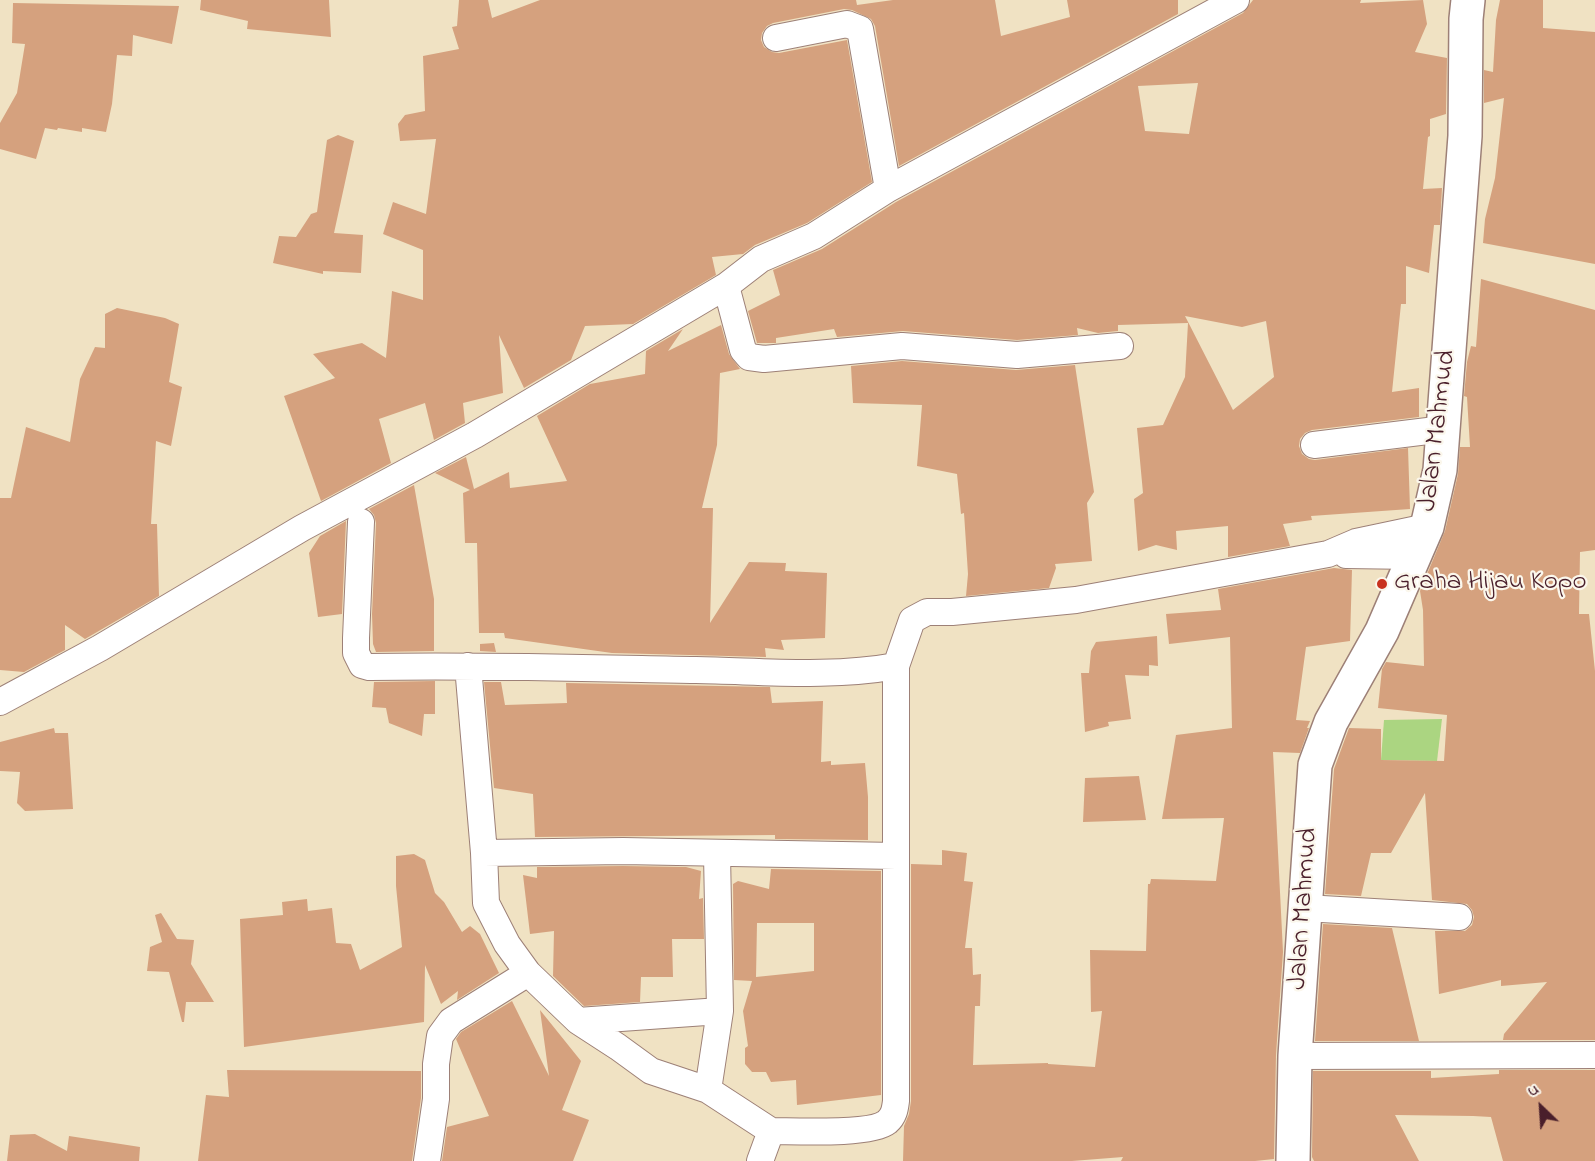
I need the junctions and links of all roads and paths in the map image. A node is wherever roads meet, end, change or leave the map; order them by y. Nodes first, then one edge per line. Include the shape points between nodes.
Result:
1 (1236, 0) edge
2 (1468, 0) edge
3 (776, 38) dead end
4 (888, 189) junction
5 (726, 286) junction
6 (1120, 346) dead end
7 (1444, 429) junction
8 (1314, 445) dead end
9 (361, 522) dead end
10 (1420, 542) junction
11 (468, 666) junction
12 (896, 666) junction
13 (0, 702) edge
14 (484, 853) junction
15 (717, 854) junction
16 (896, 856) junction
17 (1305, 908) junction
18 (1460, 917) dead end
19 (528, 973) junction
20 (720, 1011) junction
21 (578, 1021) junction
22 (1595, 1054) edge
23 (1294, 1056) junction
24 (708, 1090) junction
25 (771, 1131) junction
26 (428, 1161) edge
27 (760, 1161) edge
28 (1293, 1161) edge

1 - 4 street
2 - 7 street, Jalan Mahmud via 1465,136
3 - 4 street via 847,24 860,29
4 - 5 street via 814,236 761,259
5 - 6 street via 743,350 749,357 764,359 902,346 1017,355
5 - 13 street via 475,435 302,528 100,648
7 - 8 street
7 - 10 street, Jalan Mahmud via 1440,470
9 - 11 street via 356,653 362,665
10 - 12 street via 1356,542 1328,554 1076,600 927,612 912,620
10 - 17 street, Jalan Mahmud via 1382,631 1331,722 1320,751
11 - 12 street via 781,672 872,671
11 - 14 street
12 - 16 street
14 - 15 street
14 - 19 street via 486,903 507,944
15 - 16 street
15 - 20 street
16 - 25 street via 894,1114 888,1122 871,1129
17 - 18 street
17 - 23 street, Jalan Mahmud
19 - 21 street
19 - 26 street via 451,1021 440,1036
20 - 21 street
20 - 24 street
21 - 24 street via 651,1071
22 - 23 street
23 - 28 street, Jalan Mahmud
24 - 25 street
25 - 27 street

